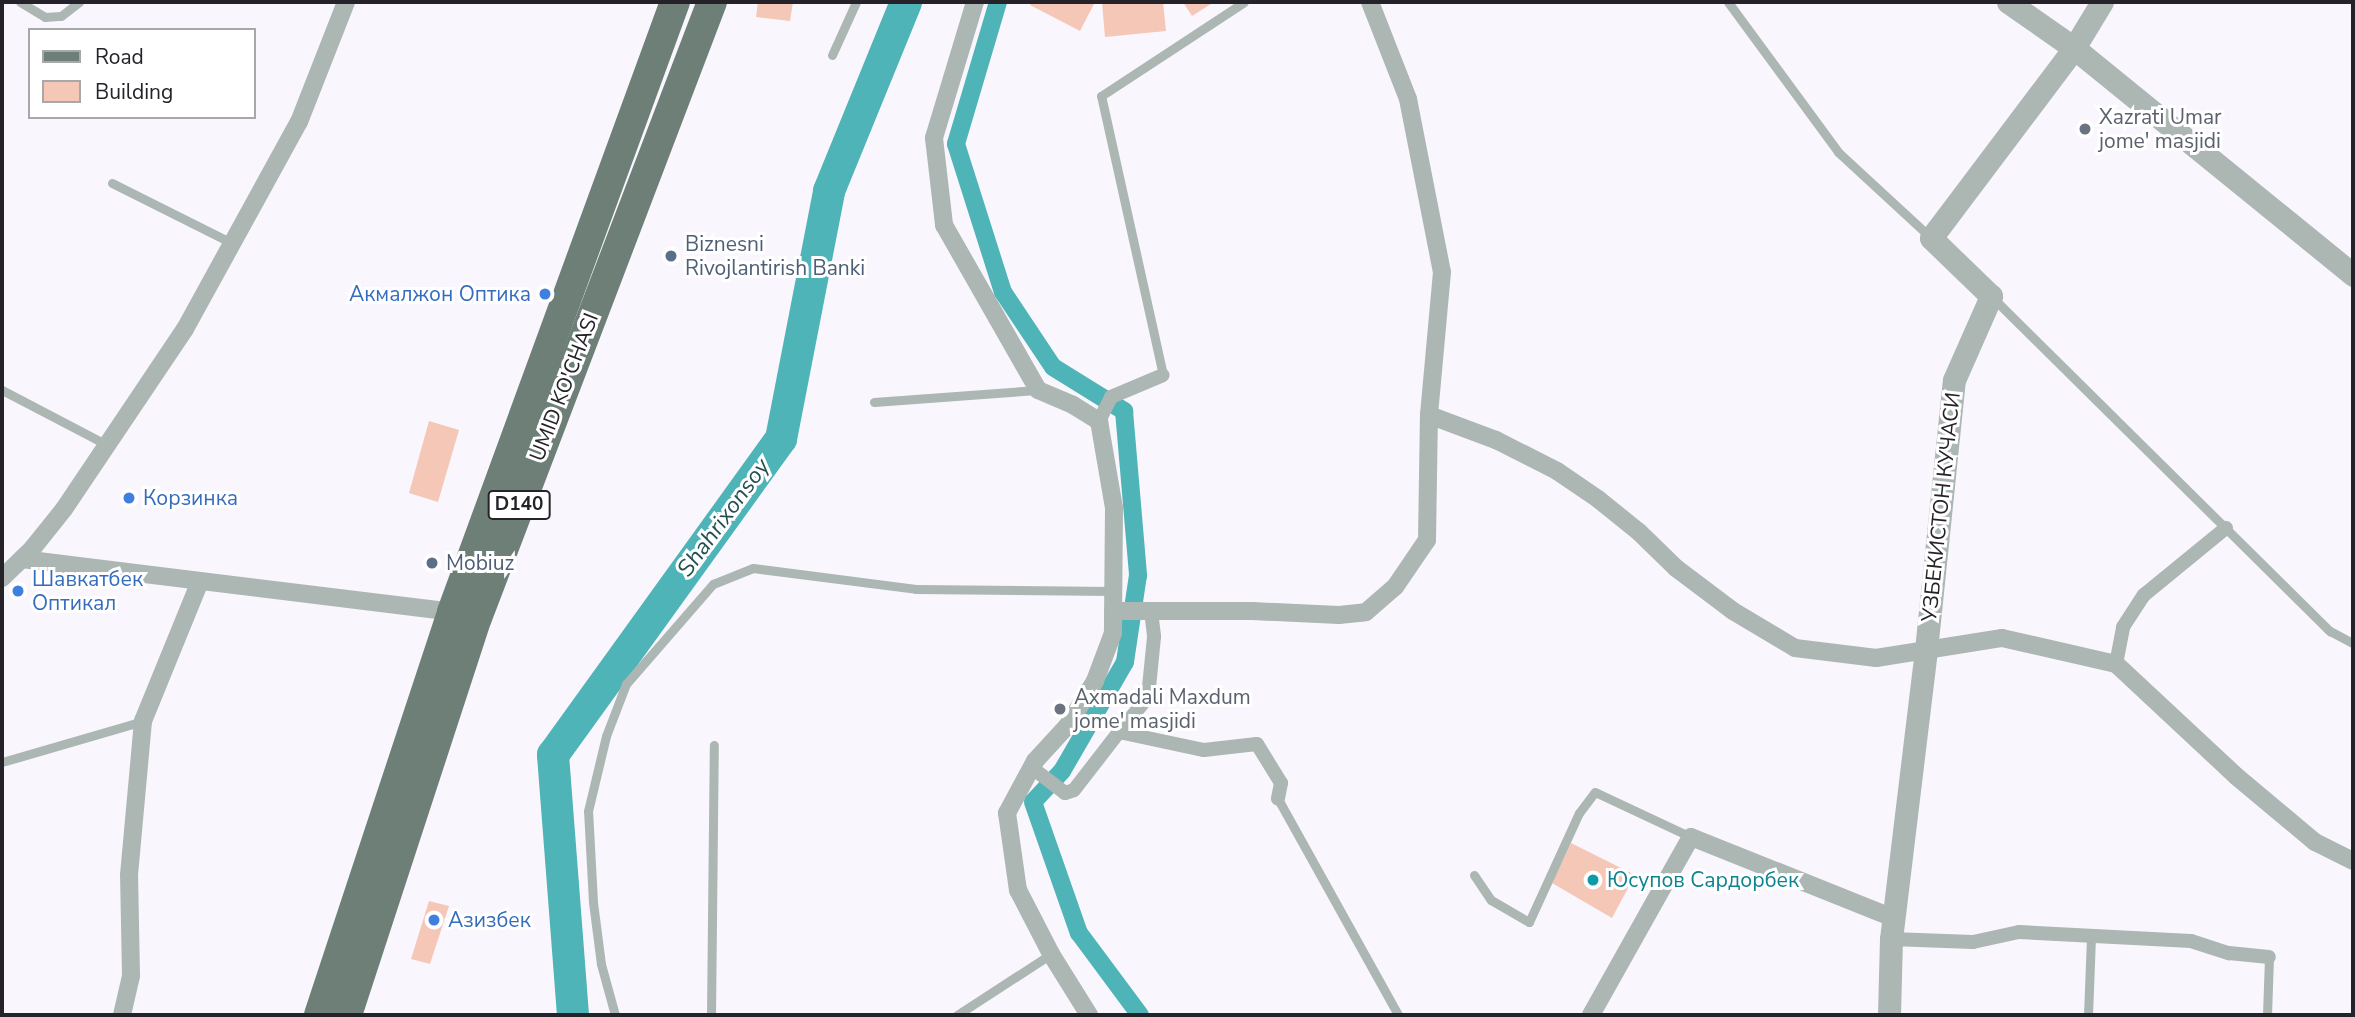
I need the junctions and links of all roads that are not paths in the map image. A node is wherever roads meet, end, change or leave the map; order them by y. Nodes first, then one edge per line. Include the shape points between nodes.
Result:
1 (20, 2) edge
2 (79, 2) edge
3 (346, 2) edge
4 (675, 2) edge
5 (712, 2) edge
6 (856, 2) edge
7 (975, 2) edge
8 (1244, 2) edge
9 (1370, 2) edge
10 (1728, 2) edge
11 (2008, 2) edge
12 (2102, 2) edge
13 (2074, 48) junction
14 (832, 55) dead end
15 (112, 183) dead end
16 (1931, 238) junction
17 (232, 243) junction
18 (2353, 275) edge
19 (1991, 296) junction
20 (1163, 375) joint
21 (2, 390) edge
22 (1038, 390) junction
23 (874, 402) dead end
24 (1105, 409) junction
25 (1429, 415) junction
26 (107, 445) junction
27 (2226, 528) junction
28 (22, 559) junction
29 (2, 578) edge
30 (200, 582) junction
31 (1113, 591) junction
32 (1114, 611) junction
33 (1150, 611) junction
34 (452, 612) junction
35 (2353, 643) edge
36 (1926, 650) junction
37 (2116, 664) junction
38 (143, 721) junction
39 (1119, 732) junction
40 (715, 745) dead end
41 (2, 762) edge
42 (1031, 767) junction
43 (1278, 799) joint
44 (1691, 837) junction
45 (2353, 861) edge
46 (1474, 875) dead end
47 (1893, 928) junction
48 (2091, 937) junction
49 (1051, 954) junction
50 (2269, 957) joint
51 (122, 1015) edge
52 (319, 1015) edge
53 (347, 1015) edge
54 (615, 1015) edge
55 (711, 1015) edge
56 (957, 1015) edge
57 (1089, 1015) edge
58 (1398, 1015) edge
59 (1591, 1015) edge
60 (1889, 1015) edge
61 (2088, 1015) edge
62 (2267, 1015) edge

1 - 2 lane via 45,18 61,16
3 - 17 street via 299,122
4 - 34 main road, UMID KO'CHASI / D140
5 - 53 main road, UMID KO'CHASI / D140 via 477,618
6 - 14 lane
7 - 22 street via 934,138 944,225
8 - 20 lane via 1101,96
9 - 25 street via 1408,99 1442,272
10 - 16 lane via 1838,152
11 - 13 street
12 - 13 street
13 - 16 street
13 - 18 street
15 - 17 lane
16 - 19 street
17 - 26 street via 185,329
19 - 27 lane
19 - 36 street, УЗБЕКИСТОН КУЧАСИ via 1954,380
20 - 24 street
21 - 26 lane
22 - 23 lane
22 - 24 street via 1073,405
24 - 31 street via 1114,508
25 - 33 street via 1427,540 1395,587 1366,611 1339,615
25 - 36 street via 1496,439 1557,471 1598,499 1732,611 1795,648 1876,659
26 - 28 street via 64,509
27 - 35 lane via 2330,631
27 - 37 street via 2144,595 2123,627
28 - 29 street
28 - 30 street
30 - 34 street
30 - 38 street
31 - 32 street
31 - 54 lane via 916,589 753,568 713,584 626,684 606,736 588,811 601,964
32 - 33 street
32 - 42 street via 1112,634 1095,681 1068,725
33 - 39 street via 1154,637 1148,697
34 - 52 main road, UMID KO'CHASI / D140
36 - 37 street via 2002,638
36 - 47 street, УЗБЕКИСТОН КУЧАСИ
37 - 45 street via 2315,842
38 - 41 lane
38 - 51 street via 129,875 131,976
39 - 42 street via 1074,790 1065,793
39 - 43 street via 1204,750 1257,744 1281,783
40 - 55 lane
42 - 49 street via 1007,813 1018,890
43 - 58 lane
44 - 46 lane via 1595,792 1579,813 1529,922 1491,900
44 - 47 street
44 - 59 street
47 - 48 street via 1973,942 2019,932
47 - 60 street, УЗБЕКИСТОН КУЧАСИ
48 - 50 street via 2191,941 2229,953
48 - 61 lane
49 - 56 lane
49 - 57 street
50 - 62 lane

